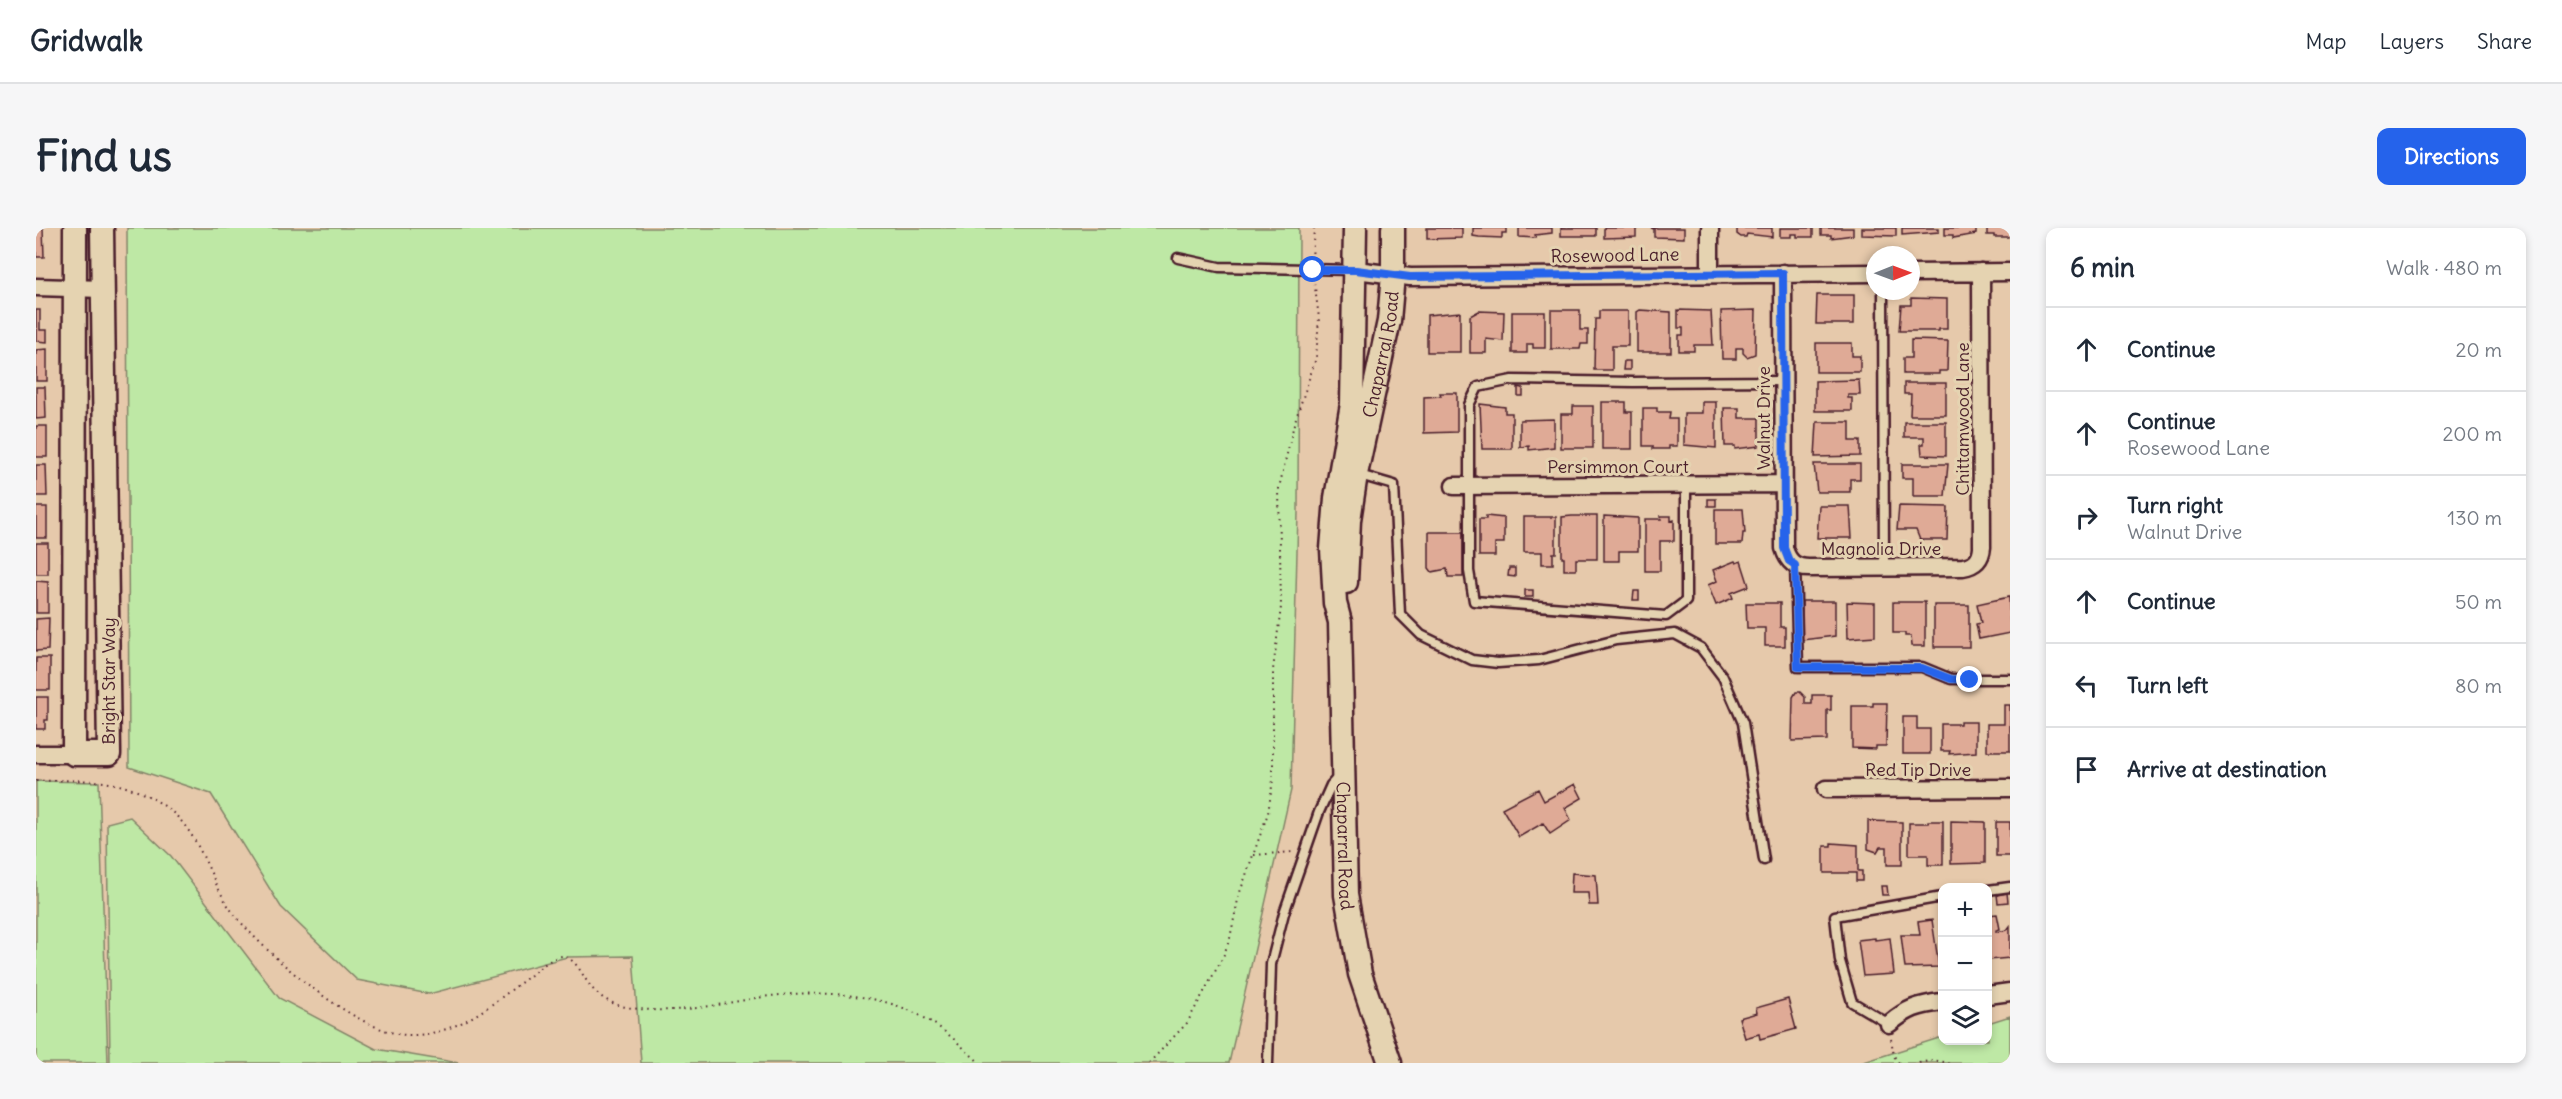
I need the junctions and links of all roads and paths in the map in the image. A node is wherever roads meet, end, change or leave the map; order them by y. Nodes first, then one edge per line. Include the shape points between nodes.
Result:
1 (75, 228) edge
2 (102, 228) edge
3 (1314, 228) edge
4 (1355, 228) edge
5 (1393, 228) edge
6 (1710, 228) edge
7 (1178, 258) dead end
8 (1313, 270) junction
9 (1356, 270) junction
10 (1981, 272) junction
11 (2010, 272) edge
12 (1783, 273) junction
13 (1866, 273) edge
14 (1920, 273) edge
15 (1710, 274) junction
16 (1393, 275) junction
17 (36, 287) edge
18 (76, 288) junction
19 (103, 289) junction
20 (1883, 300) edge
21 (1783, 381) junction
22 (1349, 472) junction
23 (1686, 484) junction
24 (1783, 484) junction
25 (1462, 486) junction
26 (1792, 563) junction
27 (1975, 563) joint
28 (1884, 567) junction
29 (2010, 679) edge
30 (36, 754) edge
31 (74, 754) junction
32 (1342, 773) junction
33 (36, 781) edge
34 (2010, 788) edge
35 (1826, 789) dead end
36 (1306, 849) junction
37 (1254, 855) junction
38 (1764, 860) dead end
39 (2010, 887) edge
40 (1992, 889) edge
41 (1938, 898) edge
42 (2010, 992) edge
43 (1992, 994) edge
44 (1938, 1003) edge
45 (1889, 1024) junction
46 (980, 1063) edge
47 (1149, 1063) edge
48 (1268, 1063) edge
49 (1390, 1063) edge
50 (1899, 1063) edge
51 (1919, 1063) edge
52 (1949, 1063) edge

1 - 18 main road, Bright Star Way
2 - 19 main road, Bright Star Way
3 - 8 path
4 - 9 main road, Chaparral Road
5 - 16 main road, Chaparral Road
6 - 15 street
7 - 8 lane via 1219,267
8 - 9 lane
8 - 37 path via 1318,297 1317,347 1279,488 1281,587 1273,670 1273,780 1264,829
9 - 16 street, Rosewood Lane
9 - 22 main road, Chaparral Road
10 - 11 street
10 - 14 street
10 - 27 street, Chittamwood Lane via 1982,547
12 - 13 street, Rosewood Lane
12 - 15 street, Rosewood Lane
12 - 21 street, Walnut Drive
15 - 16 street, Rosewood Lane
16 - 22 main road, Chaparral Road via 1389,321
17 - 18 street
18 - 19 street
18 - 31 main road, Bright Star Way
19 - 31 main road, Bright Star Way via 109,754
20 - 28 lane
21 - 24 street, Walnut Drive
21 - 25 lane via 1512,380 1478,387 1469,405
22 - 32 main road, Chaparral Road via 1332,549 1340,622
22 - 38 lane via 1394,485 1400,614 1421,635 1472,660 1498,663 1539,660 1616,640 1675,634 1701,648 1724,677 1743,723
23 - 24 street, Persimmon Court
23 - 25 street, Persimmon Court
23 - 25 lane via 1686,600 1666,616 1474,601
24 - 26 street, Walnut Drive via 1784,548
26 - 28 street, Magnolia Drive via 1802,568
26 - 29 lane via 1798,667 1922,668 1951,679
27 - 28 street, Magnolia Drive via 1963,567
30 - 31 street
32 - 36 lane via 1331,785
32 - 49 main road, Chaparral Road via 1349,923 1366,998
33 - 46 path via 100,780 121,784 171,811 188,829 223,897 250,931 292,971 380,1030 407,1035 447,1030 487,1008 562,956 575,963 600,996 630,1008 690,1011 803,994 850,995 872,1000 931,1021
34 - 35 street, Red Tip Drive
36 - 37 path
36 - 48 lane via 1271,964
37 - 47 path via 1239,895 1230,938 1214,975 1187,1023
39 - 40 lane
41 - 45 lane via 1835,916 1840,961 1852,1002
42 - 43 street
44 - 45 street via 1911,1008
45 - 50 path via 1894,1056
51 - 52 path

